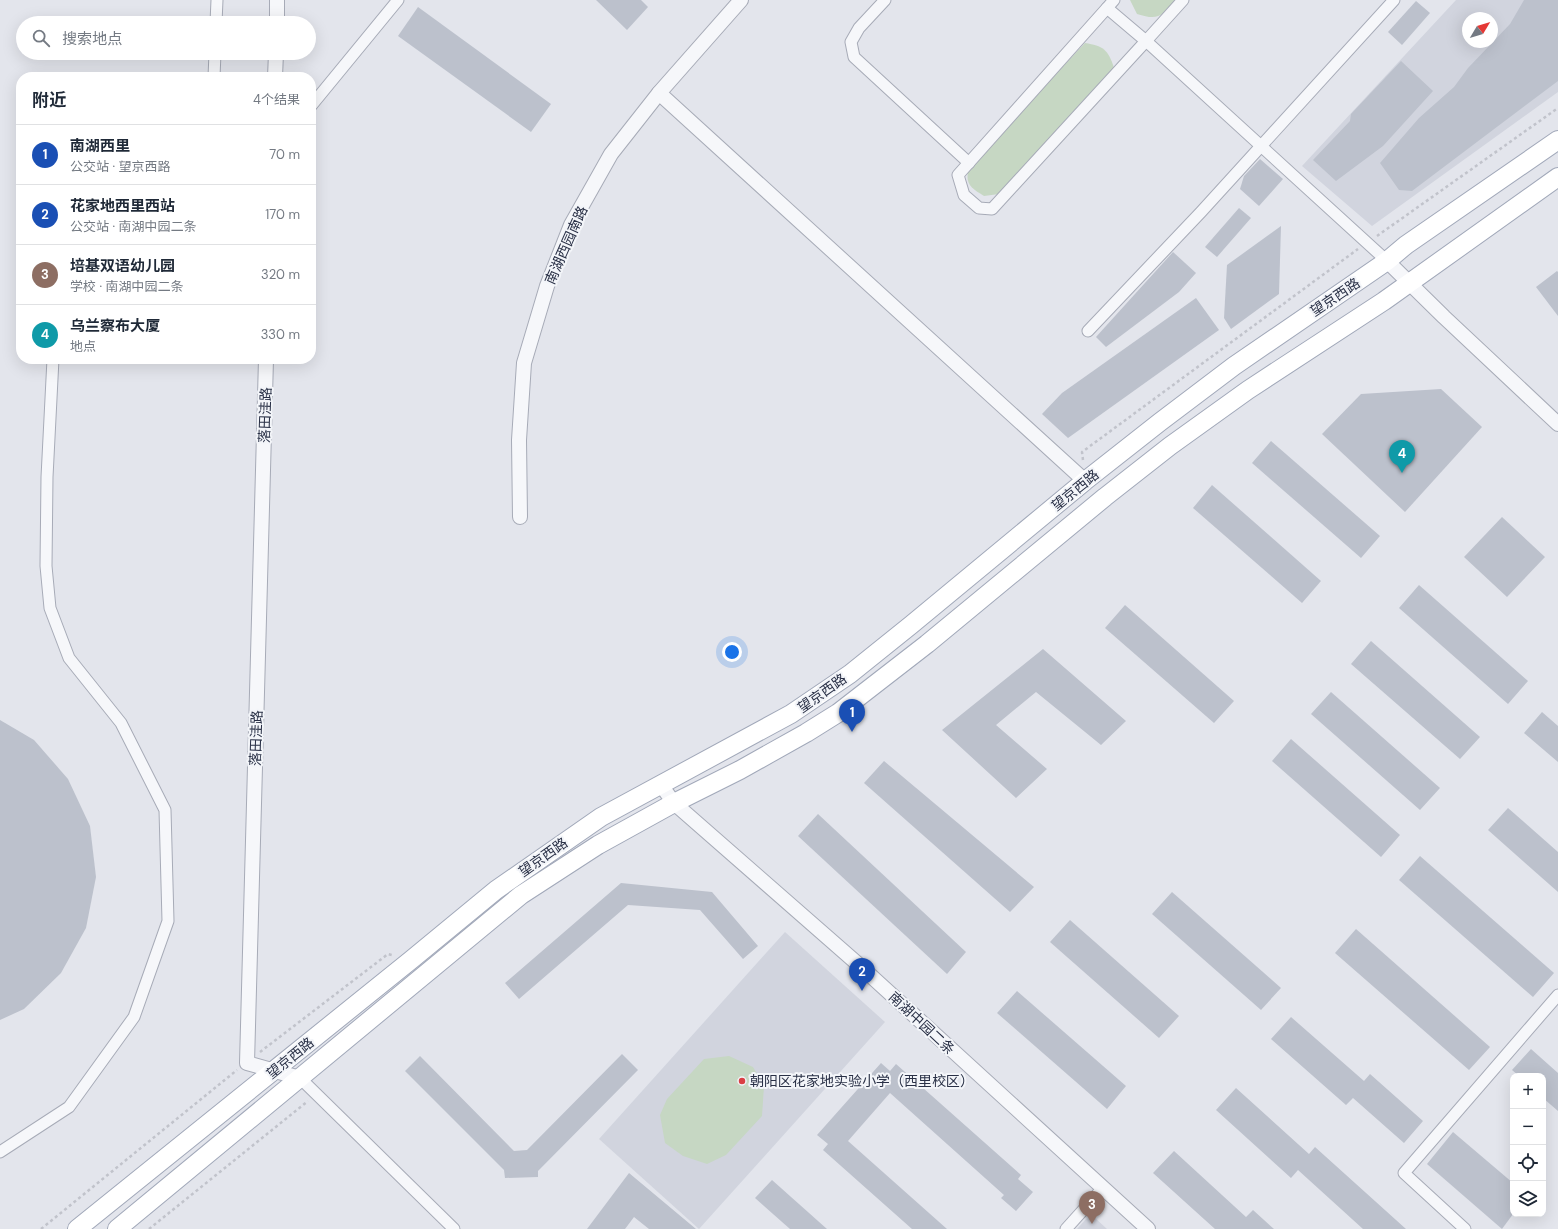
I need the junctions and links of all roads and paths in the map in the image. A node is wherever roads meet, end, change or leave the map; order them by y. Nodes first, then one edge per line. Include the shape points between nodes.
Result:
1 (217, 0) edge
2 (277, 0) edge
3 (398, 0) edge
4 (741, 0) edge
5 (885, 0) edge
6 (1183, 0) edge
7 (1394, 0) edge
8 (1111, 4) edge
9 (216, 16) edge
10 (277, 16) edge
11 (1146, 41) junction
12 (215, 60) edge
13 (276, 60) edge
14 (214, 72) edge
15 (275, 72) edge
16 (659, 93) junction
17 (316, 100) edge
18 (1558, 108) edge
19 (1558, 140) edge
20 (1262, 146) junction
21 (969, 163) junction
22 (1558, 176) edge
23 (1367, 242) junction
24 (1387, 261) junction
25 (1408, 283) junction
26 (1088, 331) dead end
27 (53, 364) edge
28 (266, 364) edge
29 (1558, 424) edge
30 (1085, 481) junction
31 (520, 516) dead end
32 (660, 785) junction
33 (674, 803) junction
34 (412, 960) junction
35 (1558, 995) edge
36 (247, 1063) junction
37 (276, 1070) junction
38 (300, 1078) junction
39 (316, 1094) junction
40 (0, 1152) edge
41 (1102, 1189) junction
42 (41, 1229) edge
43 (76, 1229) edge
44 (117, 1229) edge
45 (149, 1229) edge
46 (454, 1229) edge
47 (1066, 1229) edge
48 (1148, 1229) edge
49 (1465, 1229) edge

1 - 9 street
2 - 10 street
3 - 17 street
4 - 16 street, 南湖西园南路
5 - 21 street via 859,28 851,42 854,56
6 - 11 street
7 - 20 street
8 - 11 street
8 - 21 street
11 - 20 street
11 - 21 street via 992,208 979,208 964,195 958,175
12 - 14 street
13 - 15 street
16 - 30 street
16 - 31 street, 南湖西园南路 via 611,154 571,225 547,286 524,363
18 - 23 path
19 - 24 main road, 望京西路 via 1406,245
20 - 23 street
20 - 26 street
22 - 25 main road, 望京西路
23 - 24 street
23 - 30 path via 1082,452
24 - 25 street
24 - 30 main road, 望京西路 via 1234,366
25 - 29 street
25 - 33 main road, 望京西路 via 1248,390 1170,446 927,644 838,713 806,734
27 - 40 street via 47,477 46,566 50,608 70,658 121,723 165,810 168,921 134,1017 68,1106
28 - 36 street, 落田洼路
30 - 32 main road, 望京西路 via 850,674 791,714
32 - 33 street, 南湖中园二条
32 - 34 main road, 望京西路 via 601,817 546,854 496,890
33 - 38 main road, 望京西路 via 598,845 521,895
33 - 41 street, 南湖中园二条 via 859,965
34 - 36 path via 388,954
34 - 37 main road, 望京西路
35 - 49 street via 1404,1173
36 - 37 street
36 - 42 path
37 - 38 street
37 - 43 main road, 望京西路
38 - 39 street
38 - 44 main road, 望京西路
39 - 45 path
39 - 46 street
41 - 47 street
41 - 48 street, 南湖中园二条

